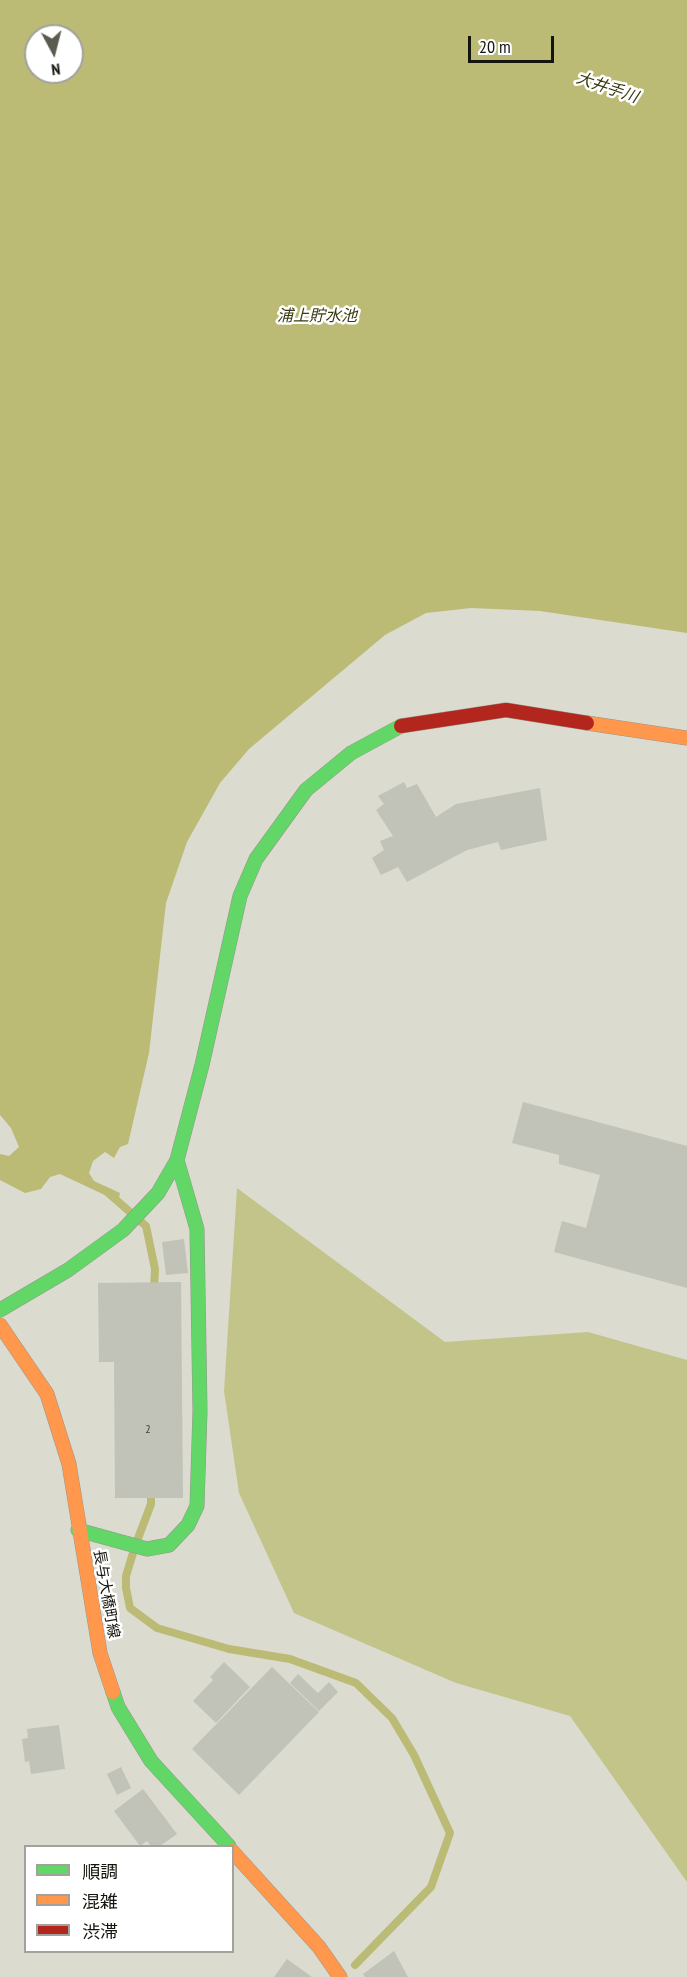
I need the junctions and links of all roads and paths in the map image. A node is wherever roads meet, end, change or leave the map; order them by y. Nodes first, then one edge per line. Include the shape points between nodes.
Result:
1 (687, 738) edge
2 (177, 1160) junction
3 (0, 1310) edge
4 (0, 1325) edge
5 (78, 1530) junction
6 (228, 1845) edge
7 (234, 1853) edge
8 (340, 1977) edge

1 - 2 street via 506,710 400,726 351,753 324,775 306,790 256,859 240,896
2 - 3 street via 149,1203 123,1230 68,1270
2 - 5 street via 197,1229 197,1506 188,1525 169,1545 147,1549
4 - 5 street, 長与大橋町線 via 47,1394 69,1464
5 - 6 street, 長与大橋町線 via 100,1653 118,1707 152,1761
7 - 8 street via 319,1947

